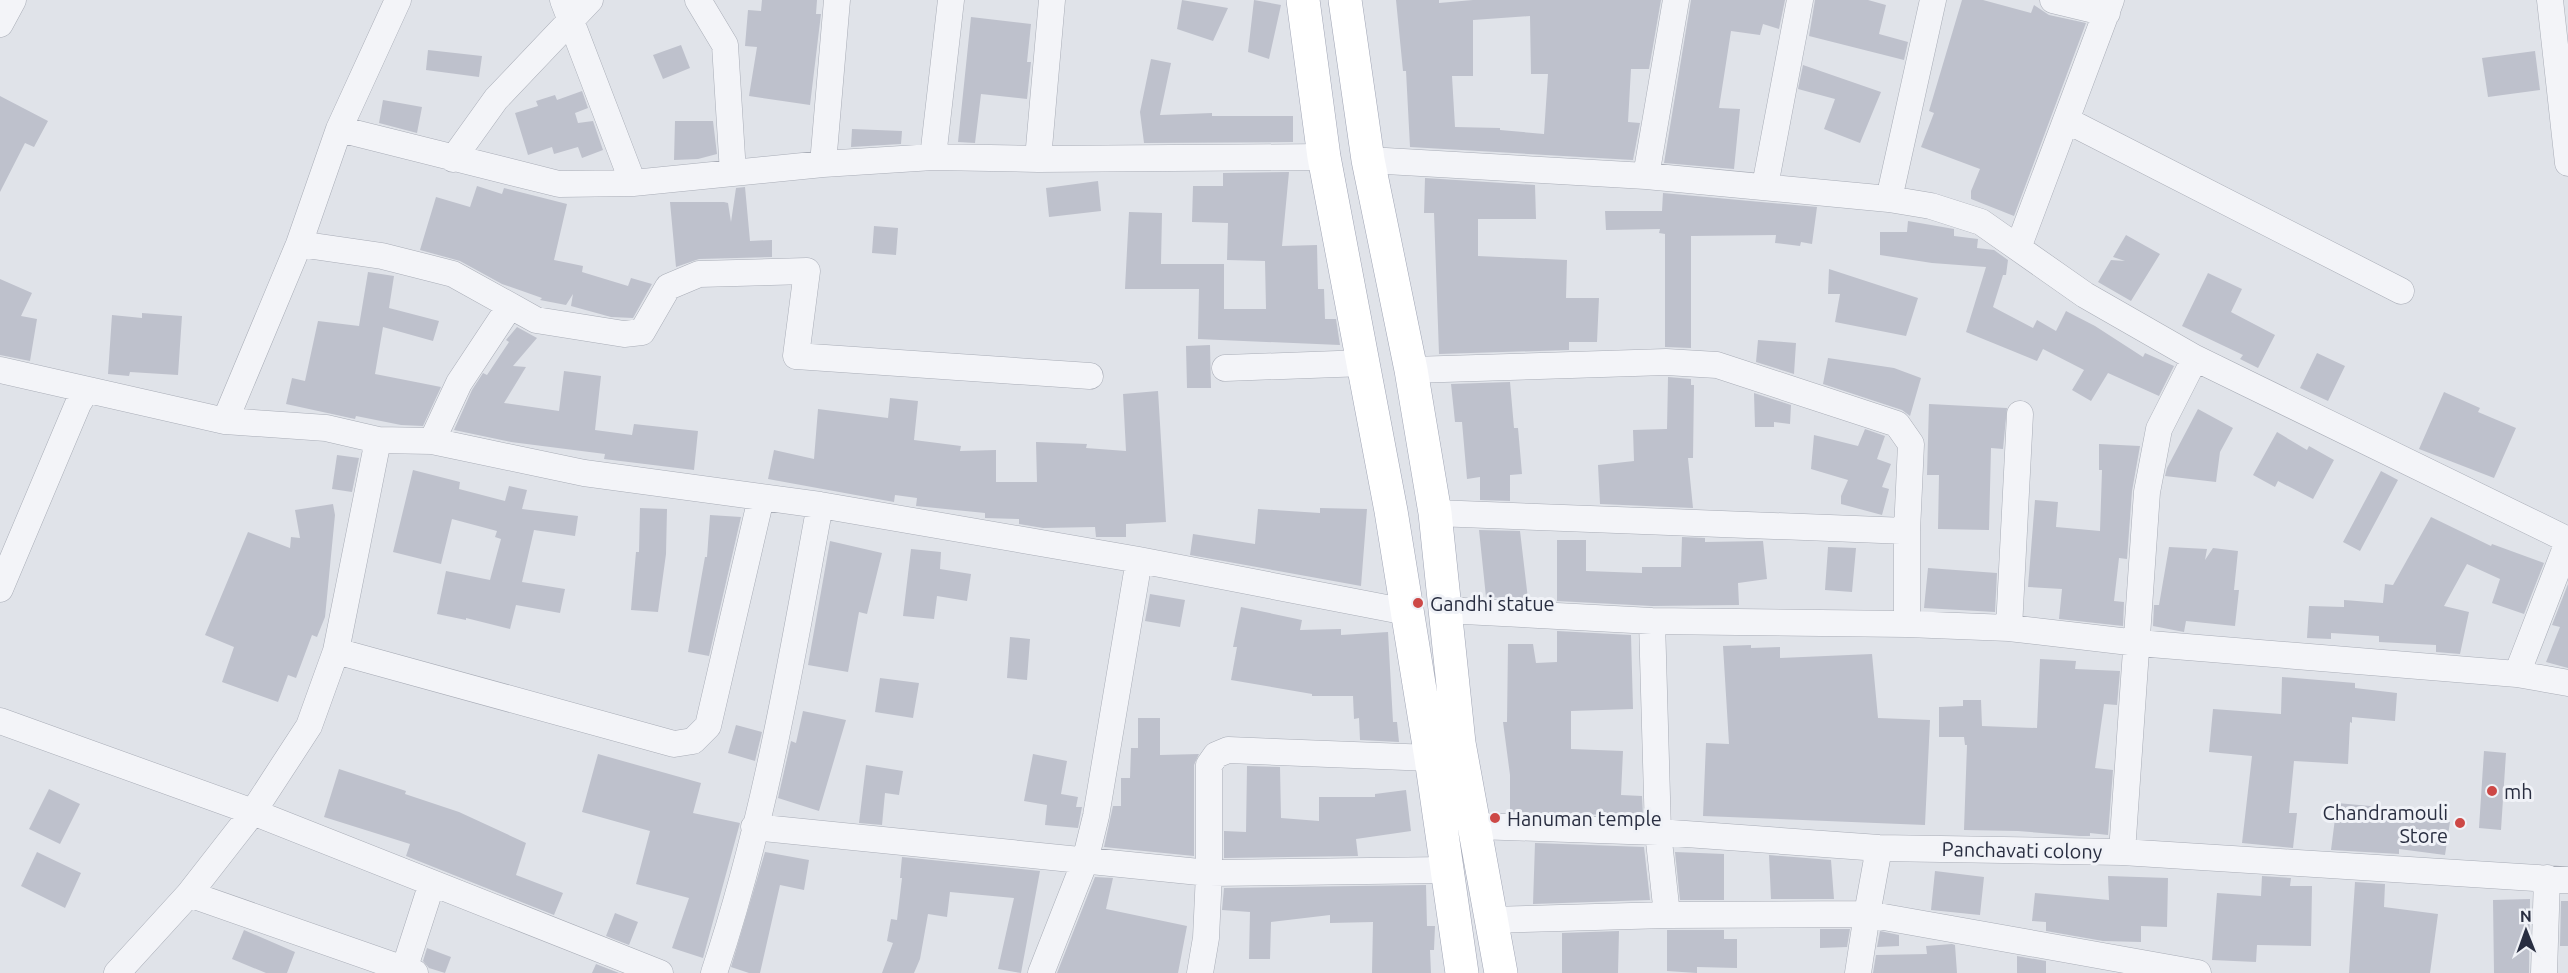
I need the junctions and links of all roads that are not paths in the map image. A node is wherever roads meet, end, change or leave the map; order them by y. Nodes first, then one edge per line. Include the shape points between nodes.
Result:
1 (13, 0) edge
2 (398, 0) edge
3 (590, 0) edge
4 (698, 0) edge
5 (837, 0) edge
6 (951, 0) edge
7 (1052, 0) edge
8 (1303, 0) edge
9 (1345, 0) edge
10 (1676, 0) edge
11 (1800, 0) edge
12 (1933, 0) edge
13 (2054, 0) edge
14 (2550, 0) edge
15 (2109, 6) edge
16 (568, 10) edge
17 (0, 24) edge
18 (2068, 121) junction
19 (339, 129) junction
20 (933, 157) junction
21 (1324, 157) junction
22 (453, 159) junction
23 (1038, 159) junction
24 (1368, 160) junction
25 (2568, 163) edge
26 (824, 164) junction
27 (733, 173) junction
28 (1646, 176) junction
29 (633, 183) junction
30 (1766, 186) junction
31 (1889, 200) junction
32 (299, 244) junction
33 (2018, 248) junction
34 (2401, 291) dead end
35 (510, 306) junction
36 (2195, 358) junction
37 (1365, 363) junction
38 (1225, 368) dead end
39 (0, 370) edge
40 (1411, 370) junction
41 (1090, 376) dead end
42 (86, 391) junction
43 (2020, 414) dead end
44 (225, 421) junction
45 (378, 440) junction
46 (432, 441) junction
47 (761, 498) junction
48 (820, 505) junction
49 (1435, 513) junction
50 (1906, 531) junction
51 (2568, 541) edge
52 (1140, 560) junction
53 (0, 589) edge
54 (1444, 610) junction
55 (1407, 612) junction
56 (1652, 621) junction
57 (1907, 624) junction
58 (2009, 628) junction
59 (2138, 643) junction
60 (336, 651) junction
61 (2517, 674) junction
62 (2568, 683) edge
63 (0, 721) edge
64 (1431, 758) junction
65 (253, 812) junction
66 (1476, 826) junction
67 (754, 827) junction
68 (1658, 832) junction
69 (1879, 848) junction
70 (2122, 852) junction
71 (1085, 861) junction
72 (1446, 870) junction
73 (1209, 873) junction
74 (2558, 879) edge
75 (432, 883) junction
76 (189, 894) junction
77 (1867, 914) junction
78 (1667, 915) junction
79 (1490, 920) junction
80 (408, 972) edge
81 (117, 973) edge
82 (660, 973) edge
83 (714, 973) edge
84 (1041, 973) edge
85 (1200, 973) edge
86 (1462, 973) edge
87 (1501, 973) edge
88 (1858, 973) edge
89 (2198, 973) edge
90 (2544, 973) edge

1 - 17 street
2 - 19 street
3 - 16 street
4 - 27 street via 725,45
5 - 26 street
6 - 20 street
7 - 23 street
8 - 21 main road
9 - 24 main road
10 - 28 street
11 - 30 street
12 - 31 street
13 - 15 street
14 - 25 street
15 - 18 street
16 - 22 street
16 - 29 street
18 - 33 street
18 - 34 street
19 - 22 street
19 - 32 street
20 - 23 street
20 - 26 street
21 - 23 street
21 - 37 main road
22 - 29 street via 559,184
24 - 28 street
24 - 40 main road
26 - 27 street
27 - 29 street
28 - 30 street
30 - 31 street
31 - 33 street via 1931,206 1981,222
32 - 35 street via 382,256 453,274
32 - 44 street
33 - 36 street via 2085,295
35 - 41 street via 536,320 624,334 642,332 668,287 699,274 807,271 796,356
35 - 46 street via 459,382
36 - 51 street
36 - 59 street via 2159,429 2147,492
37 - 38 street
37 - 55 main road
39 - 42 street
40 - 49 main road
40 - 50 street via 1666,362 1728,368 1897,424 1911,444
42 - 44 street
42 - 53 street
43 - 58 street
44 - 45 street via 326,428
45 - 46 street
45 - 60 street
46 - 47 street via 584,473
47 - 48 street
47 - 60 street via 708,726 693,741 674,744
48 - 52 street
48 - 67 street via 787,681
49 - 50 street
49 - 54 main road
50 - 57 street
51 - 61 street
52 - 55 street
52 - 71 street
54 - 56 street
54 - 66 main road via 1460,743
55 - 64 main road
56 - 57 street
56 - 68 street
57 - 58 street
58 - 59 street
59 - 61 street
59 - 70 street
60 - 65 street via 309,726
61 - 62 street
63 - 65 street
64 - 72 main road
64 - 73 street via 1228,750 1216,755 1209,765
65 - 75 street
65 - 76 street
66 - 68 street, Panchavati colony
66 - 79 main road
67 - 71 street
67 - 83 street
68 - 69 street, Panchavati colony
68 - 78 street
69 - 70 street, Panchavati colony
69 - 77 street
70 - 74 street, Panchavati colony
71 - 73 street
71 - 84 street
72 - 73 street
72 - 86 main road
73 - 85 street
74 - 90 street
75 - 80 street
75 - 82 street
76 - 80 street
76 - 81 street
77 - 78 street
77 - 88 street
77 - 89 street
78 - 79 street
79 - 87 main road

